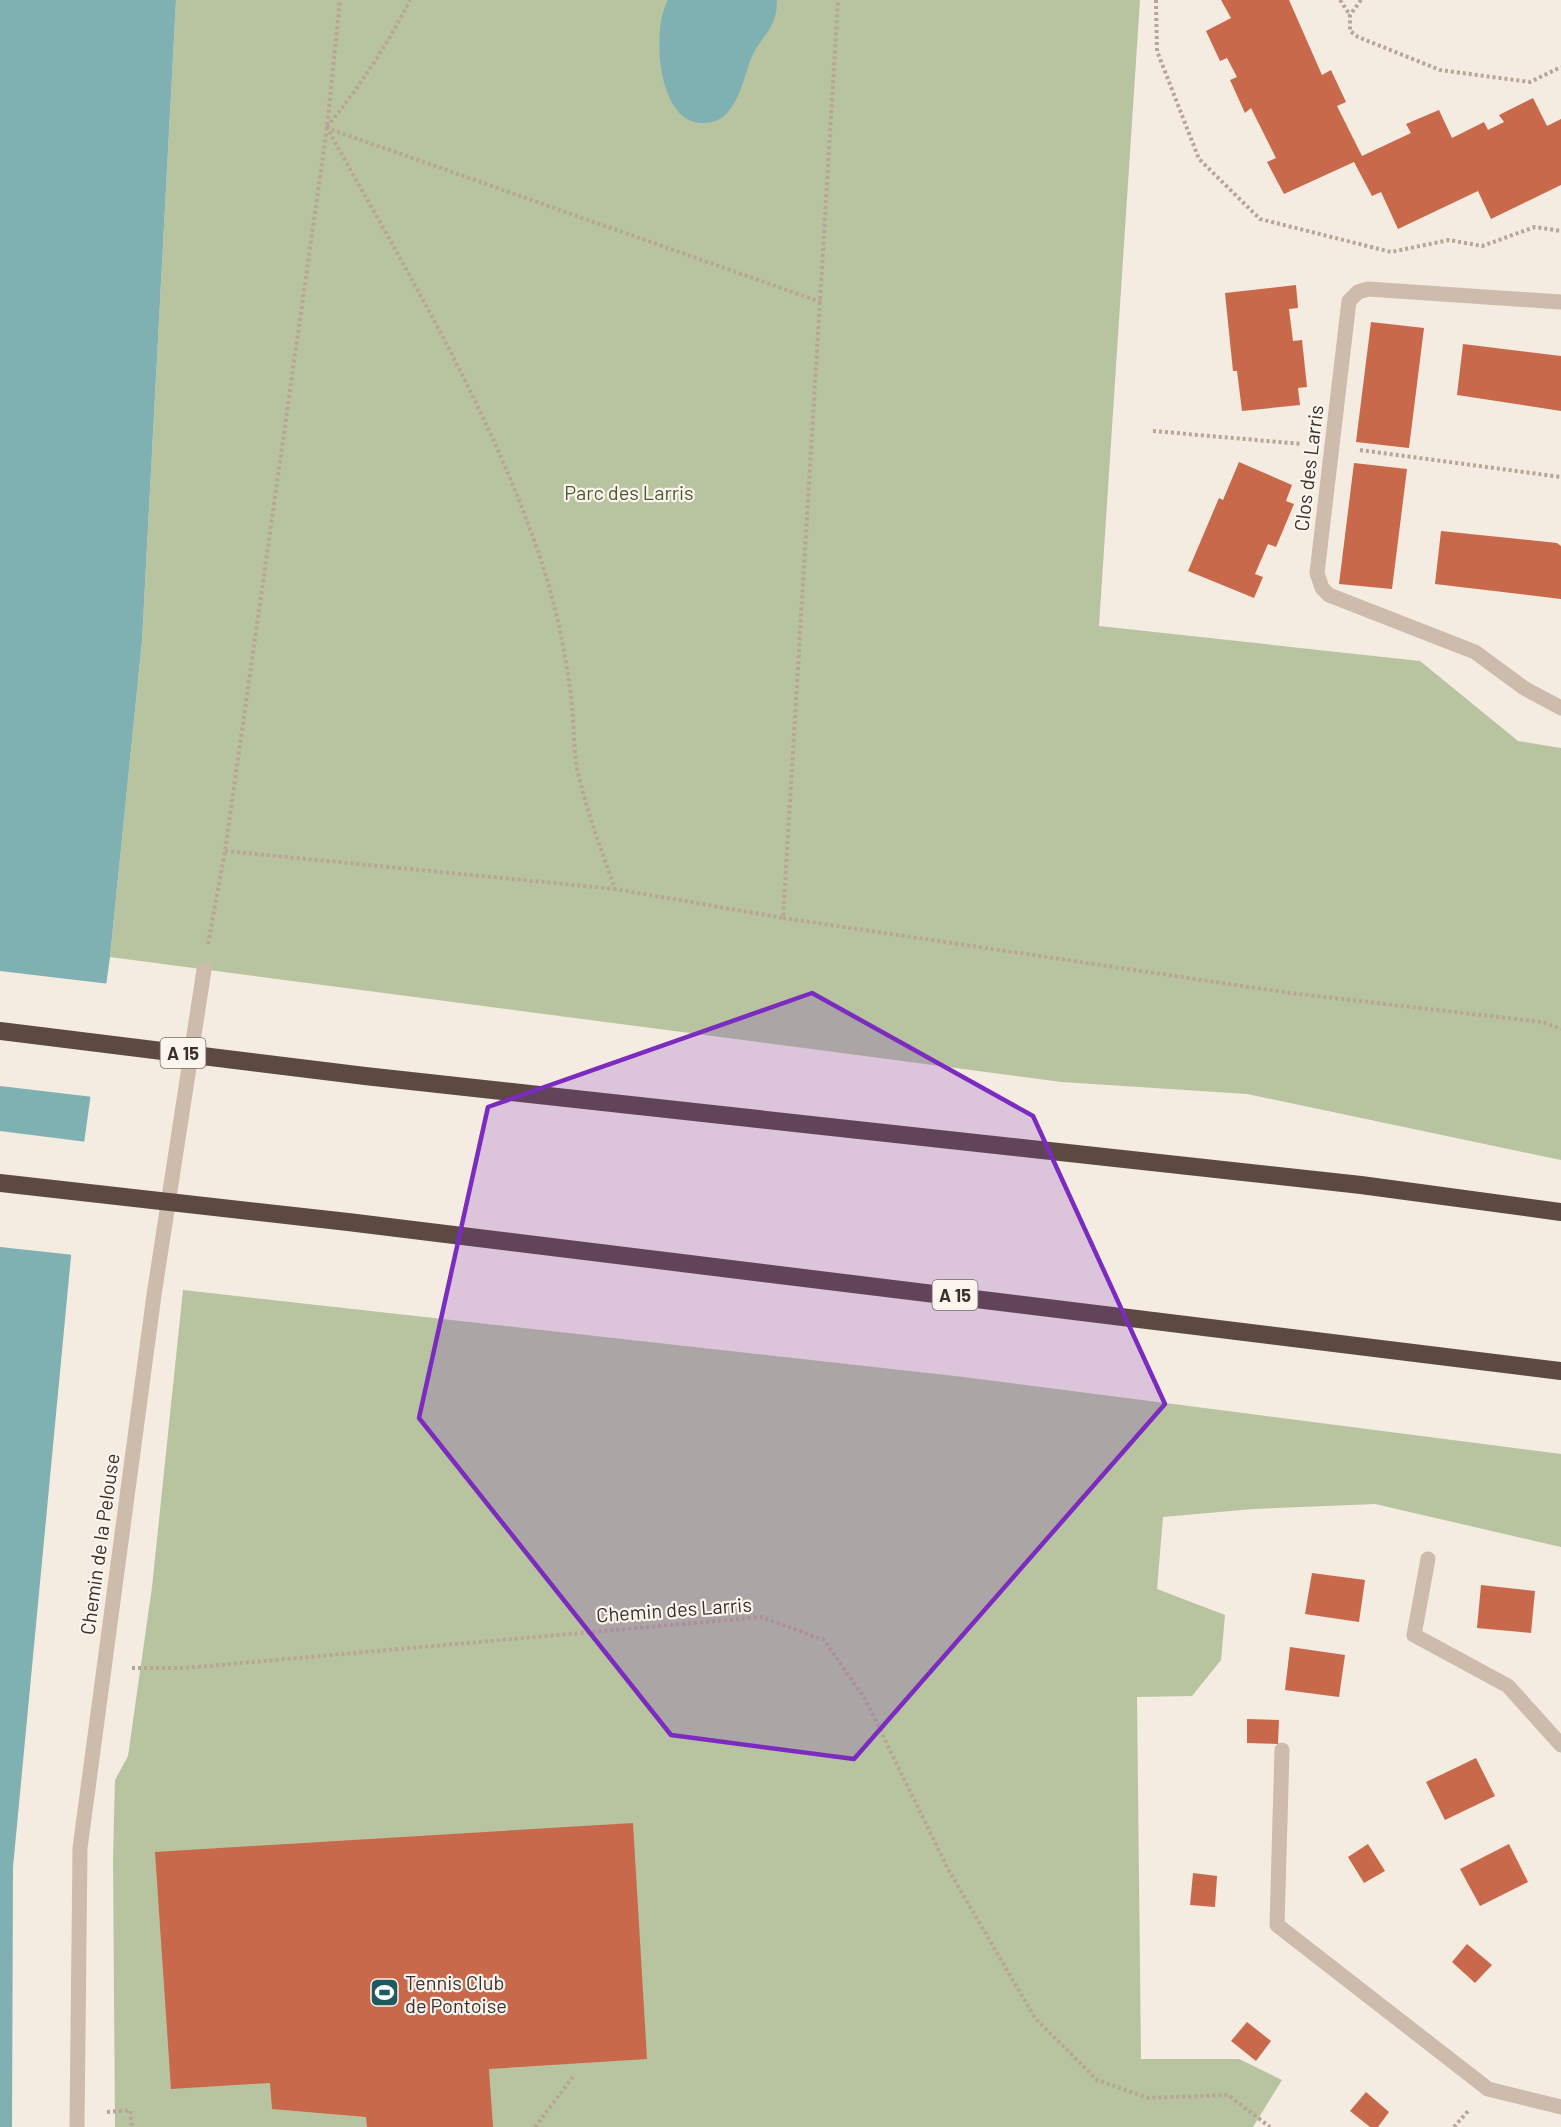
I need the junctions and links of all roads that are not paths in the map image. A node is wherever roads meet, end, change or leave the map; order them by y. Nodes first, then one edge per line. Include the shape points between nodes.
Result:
1 (1561, 302) edge
2 (1561, 708) edge
3 (204, 970) road end
4 (0, 1031) edge
5 (0, 1183) edge
6 (1561, 1212) edge
7 (1561, 1371) edge
8 (1428, 1559) dead end
9 (1561, 1745) edge
10 (1282, 1750) dead end
11 (1561, 2107) edge
12 (76, 2121) edge

1 - 2 street, Clos des Larris via 1368,289 1349,300 1317,573 1322,588 1337,598 1476,652 1524,688
3 - 12 street, Chemin de la Pelouse via 154,1295 80,1848
4 - 6 highway, A 15 via 365,1076 1362,1185
5 - 7 highway, A 15
8 - 9 street via 1414,1635 1508,1686
10 - 11 street via 1277,1925 1488,2089

